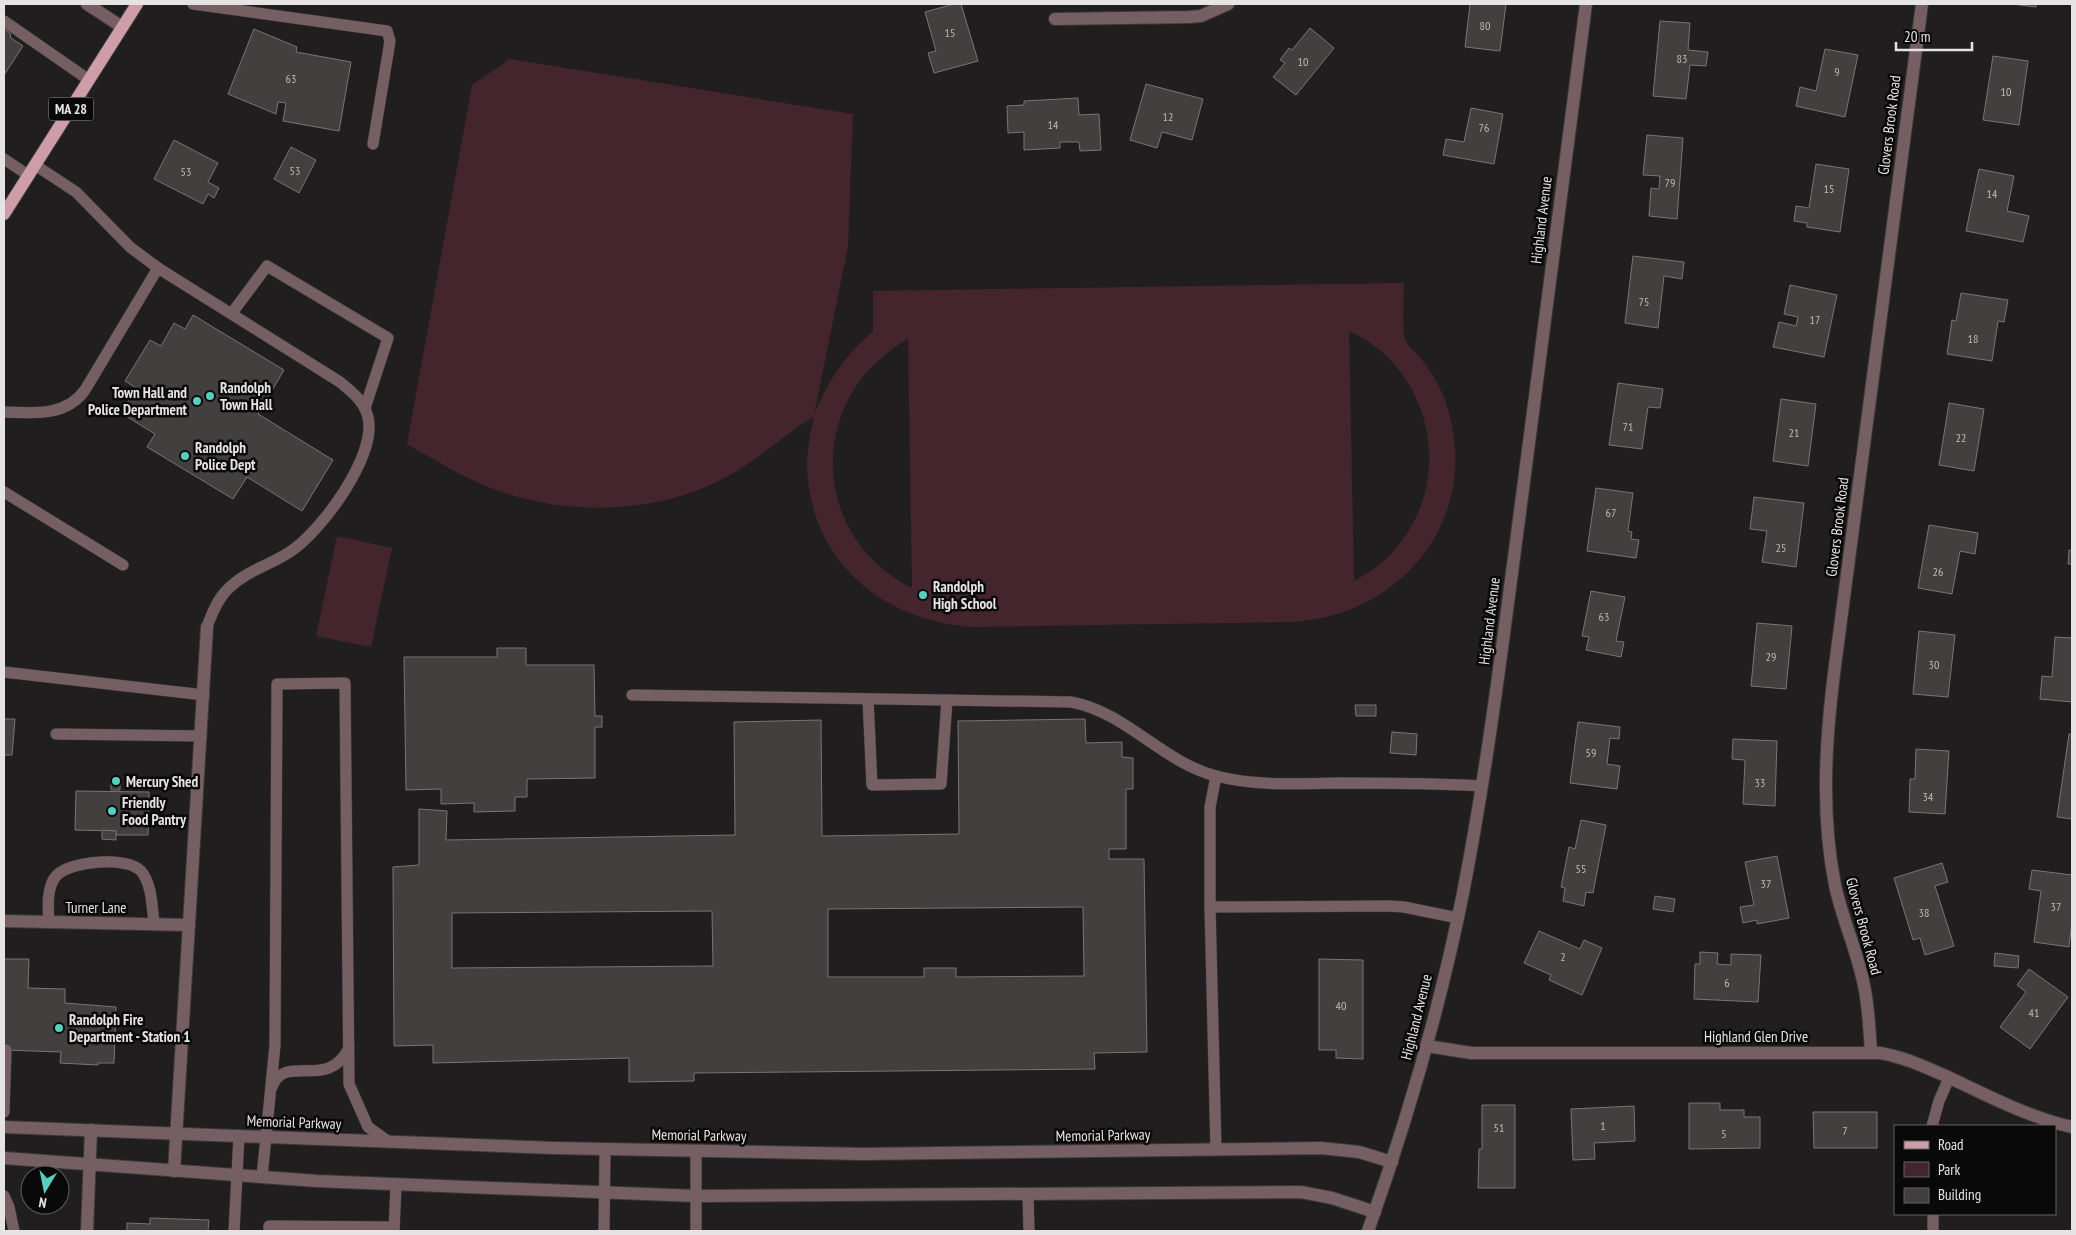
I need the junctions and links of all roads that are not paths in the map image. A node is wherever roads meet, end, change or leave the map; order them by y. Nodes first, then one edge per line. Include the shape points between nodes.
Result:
1 (86, 4) edge
2 (137, 4) edge
3 (193, 4) edge
4 (1228, 4) edge
5 (1586, 4) edge
6 (1922, 4) edge
7 (1055, 19) dead end
8 (4, 21) edge
9 (122, 27) junction
10 (89, 80) junction
11 (373, 144) dead end
12 (4, 159) edge
13 (32, 170) junction
14 (4, 214) edge
15 (158, 268) junction
16 (232, 313) junction
17 (365, 408) junction
18 (4, 412) edge
19 (4, 492) edge
20 (123, 565) dead end
21 (207, 627) joint
22 (4, 672) edge
23 (204, 694) junction
24 (632, 695) dead end
25 (868, 699) junction
26 (947, 700) junction
27 (56, 734) dead end
28 (202, 736) junction
29 (1216, 776) junction
30 (1482, 786) junction
31 (1210, 907) junction
32 (1458, 918) junction
33 (4, 922) edge
34 (49, 923) junction
35 (154, 923) junction
36 (189, 924) junction
37 (1427, 1046) junction
38 (349, 1048) junction
39 (6, 1050) dead end
40 (1871, 1052) junction
41 (1949, 1078) junction
42 (272, 1088) junction
43 (4, 1112) edge
44 (1932, 1125) edge
45 (4, 1127) edge
46 (2072, 1127) edge
47 (90, 1130) junction
48 (176, 1134) junction
49 (239, 1136) junction
50 (265, 1137) junction
51 (390, 1142) junction
52 (605, 1150) junction
53 (1216, 1150) junction
54 (696, 1151) junction
55 (4, 1158) edge
56 (1392, 1162) junction
57 (90, 1165) junction
58 (174, 1171) junction
59 (237, 1175) junction
60 (262, 1177) junction
61 (396, 1185) junction
62 (604, 1193) junction
63 (1028, 1194) junction
64 (4, 1196) edge
65 (696, 1196) junction
66 (1375, 1212) junction
67 (1933, 1215) edge
68 (394, 1229) edge
69 (14, 1231) edge
70 (87, 1231) edge
71 (234, 1231) edge
72 (269, 1231) edge
73 (604, 1231) edge
74 (696, 1231) edge
75 (1029, 1231) edge
76 (1368, 1231) edge
77 (1933, 1231) edge

1 - 9 street
2 - 9 main road, MA 28
3 - 11 lane via 387,31 390,42
4 - 7 street via 1201,16
5 - 30 street, Highland Avenue
6 - 40 street, Glovers Brook Road via 1827,745 1827,820 1832,864 1840,905 1864,984
8 - 10 lane
9 - 10 main road, MA 28
10 - 13 main road, MA 28
12 - 13 lane
13 - 14 main road, MA 28
13 - 15 lane via 76,192 130,247
15 - 16 lane
15 - 18 lane via 85,390 74,402 53,411
16 - 17 lane via 340,382
16 - 17 lane via 267,266 388,338
17 - 21 lane via 369,424 365,448 354,474 332,508 309,537 293,550 229,588
19 - 20 lane
21 - 23 street
22 - 23 lane
23 - 28 street
24 - 25 lane
25 - 26 lane
25 - 26 lane via 872,785 941,784
26 - 29 lane via 1085,705 1108,714 1182,762
27 - 28 lane
28 - 36 street
29 - 30 lane via 1287,784 1419,782
29 - 31 lane via 1210,807
30 - 32 street, Highland Avenue
31 - 32 lane via 1390,906
31 - 53 lane
32 - 37 street, Highland Avenue
33 - 34 street, Turner Lane
34 - 35 street, Turner Lane
34 - 35 lane via 49,899 56,876 69,867 106,862 124,863 140,870 147,880
35 - 36 street, Turner Lane
36 - 48 street
37 - 40 street, Highland Glen Drive via 1471,1053
37 - 56 street, Highland Avenue
38 - 42 lane via 334,1067 284,1073
38 - 42 lane via 345,683 277,684
38 - 51 lane via 350,1087 365,1122
39 - 43 lane
40 - 41 street, Highland Glen Drive via 1906,1059
41 - 44 lane
41 - 46 street, Highland Glen Drive via 2012,1107
42 - 50 lane
45 - 47 street, Memorial Parkway
47 - 48 street, Memorial Parkway
47 - 57 street
48 - 49 street, Memorial Parkway
48 - 58 street
49 - 50 street, Memorial Parkway
49 - 59 lane
50 - 51 street, Memorial Parkway
50 - 60 lane
51 - 52 street, Memorial Parkway
52 - 54 street, Memorial Parkway
52 - 62 lane
53 - 54 street, Memorial Parkway via 863,1154
53 - 56 street, Memorial Parkway via 1338,1149
54 - 65 lane
55 - 57 street
56 - 66 street, Highland Avenue
57 - 58 street
57 - 70 street
58 - 59 street
59 - 60 street
59 - 71 lane
60 - 61 street
61 - 62 street
61 - 68 lane
62 - 65 street
62 - 73 lane
63 - 65 street
63 - 66 street via 1300,1192
63 - 75 lane
64 - 69 lane
65 - 74 lane
66 - 76 street, Highland Avenue
67 - 77 lane
68 - 72 lane via 269,1226

